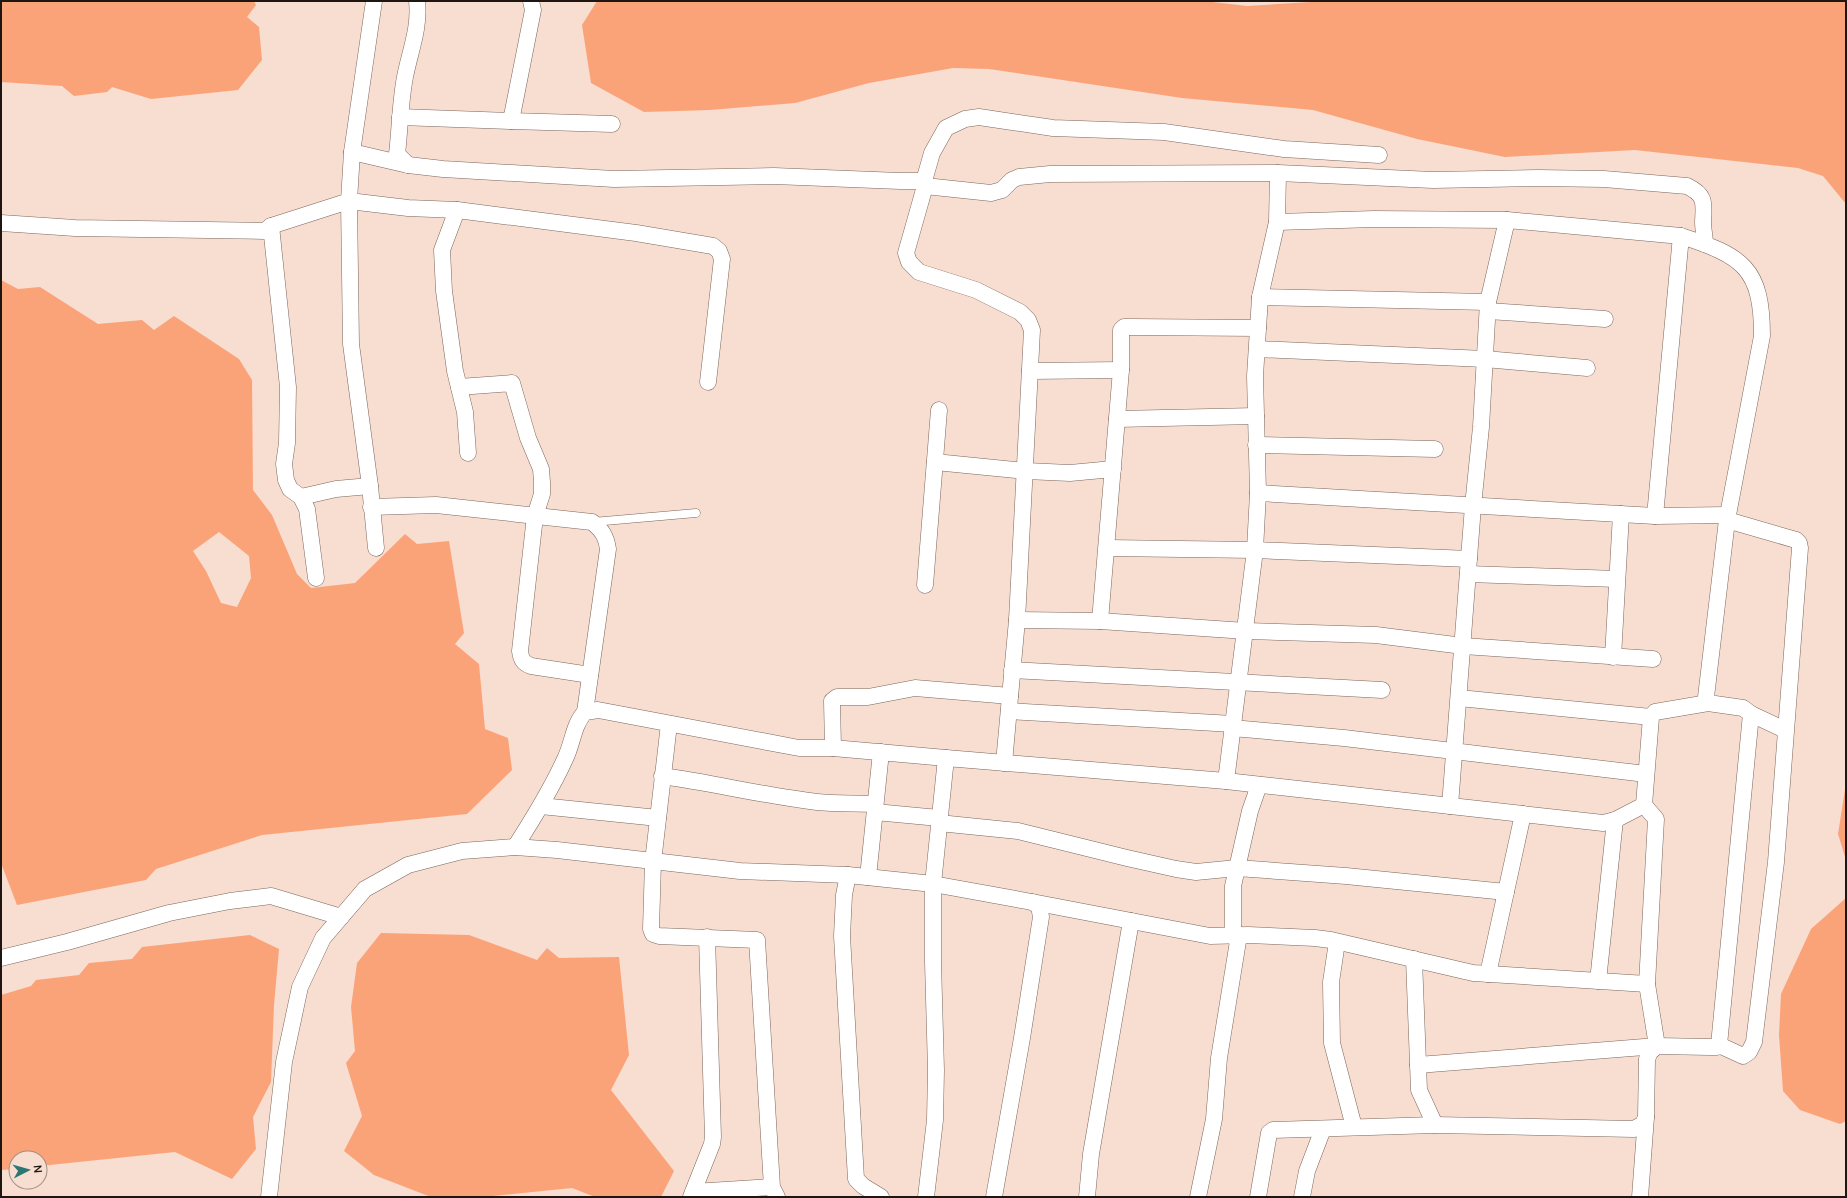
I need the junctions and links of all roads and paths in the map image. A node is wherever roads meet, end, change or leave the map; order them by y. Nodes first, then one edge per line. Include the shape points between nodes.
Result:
1 (374, 1) edge
2 (417, 1) edge
3 (531, 1) edge
4 (400, 118) junction
5 (511, 121) junction
6 (612, 124) dead end
7 (352, 152) junction
8 (1379, 155) dead end
9 (408, 165) junction
10 (1278, 173) junction
11 (924, 183) junction
12 (349, 201) junction
13 (457, 210) junction
14 (1507, 220) junction
15 (1277, 222) junction
16 (1, 223) edge
17 (271, 226) junction
18 (1681, 236) junction
19 (1705, 244) junction
20 (1260, 297) junction
21 (1488, 307) junction
22 (1604, 319) dead end
23 (1258, 328) junction
24 (1257, 349) junction
25 (1485, 359) junction
26 (1588, 368) dead end
27 (1121, 370) junction
28 (1030, 371) junction
29 (708, 382) dead end
30 (459, 387) junction
31 (939, 410) dead end
32 (1256, 416) junction
33 (1117, 419) junction
34 (1256, 445) junction
35 (1435, 450) dead end
36 (468, 453) dead end
37 (935, 462) junction
38 (1113, 469) junction
39 (1026, 471) junction
40 (370, 486) junction
41 (1258, 493) junction
42 (301, 498) junction
43 (1473, 506) junction
44 (371, 507) junction
45 (696, 513) dead end
46 (1622, 514) junction
47 (535, 516) junction
48 (1655, 516) junction
49 (1728, 518) junction
50 (592, 522) junction
51 (376, 548) dead end
52 (1106, 548) junction
53 (1255, 550) junction
54 (1468, 567) junction
55 (316, 578) dead end
56 (1617, 579) junction
57 (925, 585) dead end
58 (1017, 620) junction
59 (1100, 621) junction
60 (1246, 631) junction
61 (1462, 646) junction
62 (1613, 657) junction
63 (1653, 659) dead end
64 (1012, 670) junction
65 (590, 675) junction
66 (1239, 682) junction
67 (1382, 690) dead end
68 (1459, 698) junction
69 (1009, 703) junction
70 (1708, 703) junction
71 (585, 712) junction
72 (1751, 714) junction
73 (1651, 717) junction
74 (669, 724) junction
75 (1233, 726) junction
76 (1786, 730) junction
77 (833, 748) junction
78 (881, 752) junction
79 (1455, 752) junction
80 (946, 758) junction
81 (1004, 763) junction
82 (1646, 774) junction
83 (662, 776) junction
84 (1226, 781) junction
85 (1259, 785) junction
86 (1644, 805) junction
87 (541, 806) junction
88 (1450, 806) junction
89 (875, 808) junction
90 (1523, 814) junction
91 (658, 818) junction
92 (939, 820) junction
93 (1615, 820) junction
94 (515, 847) junction
95 (653, 862) junction
96 (1237, 868) junction
97 (848, 875) junction
98 (868, 877) junction
99 (933, 884) junction
100 (1506, 892) junction
101 (1032, 902) junction
102 (341, 917) junction
103 (1131, 921) junction
104 (1236, 935) junction
105 (707, 937) junction
106 (1337, 942) junction
107 (1, 958) edge
108 (1414, 959) junction
109 (1488, 974) junction
110 (1598, 981) junction
111 (1647, 984) junction
112 (1719, 1045) junction
113 (1657, 1046) junction
114 (1418, 1065) junction
115 (1646, 1117) junction
116 (1435, 1125) junction
117 (1354, 1127) junction
118 (1323, 1128) junction
119 (775, 1192) edge
120 (692, 1194) edge
121 (269, 1197) edge
122 (881, 1197) edge
123 (926, 1197) edge
124 (994, 1197) edge
125 (1087, 1197) edge
126 (1198, 1197) edge
127 (1258, 1197) edge
128 (1302, 1197) edge
129 (1640, 1197) edge

1 - 7 street
2 - 4 street via 418,26 405,76
3 - 5 street via 533,10 528,42
4 - 5 street
4 - 9 street via 397,154
5 - 6 street
7 - 9 street
7 - 12 street
8 - 11 street via 1284,149 1164,132 1053,128 979,117 965,119 946,128 932,153
9 - 11 street via 614,178 774,176
10 - 11 street via 1026,175 1012,180 1002,190 990,193
10 - 15 street
10 - 19 street via 1433,180 1604,180 1687,186 1696,190 1704,202
11 - 28 street via 906,253 909,262 919,272 976,290 1020,312 1028,320 1032,330
12 - 13 street via 408,208
12 - 17 street
12 - 40 street via 351,344
13 - 29 street via 636,233 713,246 719,251 722,259
13 - 30 street via 442,250 444,291
14 - 15 street via 1374,219
14 - 18 street
14 - 21 street
15 - 20 street
16 - 17 street via 75,228 212,231 266,231
17 - 42 street via 288,387 284,464 290,489
18 - 19 street
18 - 48 street
19 - 49 street via 1734,257 1751,274 1759,294 1762,312 1762,336
20 - 21 street
20 - 23 street
21 - 22 street
21 - 25 street
23 - 24 street
23 - 27 street via 1124,327 1121,330
24 - 25 street
24 - 32 street
25 - 26 street
25 - 43 street
27 - 28 street
27 - 33 street
28 - 39 street
30 - 36 street via 465,412
30 - 47 street via 509,382 514,386 528,438 541,469 542,494
31 - 37 street
32 - 33 street
32 - 34 street
33 - 38 street
34 - 35 street
34 - 41 street
37 - 39 street
37 - 57 street
38 - 39 street via 1070,472
38 - 52 street
39 - 58 street
40 - 42 street via 336,489
40 - 44 street
41 - 43 street
41 - 53 street
42 - 55 street via 307,509
43 - 46 street
43 - 54 street
44 - 47 street via 436,504
44 - 51 street
45 - 50 lane
46 - 48 street
46 - 56 street
47 - 50 street
47 - 65 street via 521,657 531,666
48 - 49 street
49 - 70 street via 1706,697
49 - 76 street via 1799,543
50 - 65 street via 602,530 608,548
52 - 53 street
52 - 59 street
53 - 54 street
53 - 60 street
54 - 56 street
54 - 61 street
56 - 62 street
58 - 59 street
58 - 64 street
59 - 60 street
60 - 61 street via 1376,636
60 - 66 street
61 - 62 street
61 - 68 street
62 - 63 street
64 - 66 street
64 - 69 street
65 - 71 street
66 - 67 street
66 - 75 street
68 - 73 street
68 - 79 street
69 - 75 street
69 - 77 street via 915,688 837,698 832,701
69 - 81 street
70 - 72 street via 1743,708
70 - 73 street via 1655,712
71 - 74 street via 598,710
71 - 87 street via 578,720 566,758
72 - 76 street
72 - 112 street
73 - 82 street
74 - 77 street via 799,748
74 - 83 street
75 - 79 street
75 - 84 street
76 - 112 street via 1776,862 1754,1042 1749,1052 1743,1056
77 - 78 street
78 - 80 street
78 - 89 street
79 - 82 street
79 - 88 street
80 - 81 street
80 - 92 street
81 - 84 street
82 - 86 street
83 - 89 street via 781,797
83 - 91 street
84 - 85 street
85 - 88 street
85 - 96 street via 1250,811
86 - 93 street
86 - 111 street via 1656,820
87 - 91 street
87 - 94 street
88 - 90 street
89 - 92 street
89 - 98 street
90 - 93 street via 1603,822
90 - 100 street
91 - 95 street
92 - 96 street via 1018,831 1176,869 1196,872
92 - 99 street
93 - 110 street
94 - 95 street
94 - 102 street via 462,851 408,865 365,889
95 - 97 street via 740,872
95 - 105 street via 653,934
96 - 100 street
96 - 104 street via 1233,886
97 - 98 street
97 - 122 street via 844,895 842,936 856,1179
98 - 99 street
99 - 101 street
99 - 123 street via 935,1120
100 - 109 street
101 - 103 street
101 - 124 street via 1039,906 1041,917
102 - 107 street via 271,896 257,897 169,913
102 - 121 street via 323,938 300,987 284,1062
103 - 104 street via 1210,936
103 - 125 street via 1091,1154
104 - 106 street via 1315,938
104 - 126 street via 1219,1058 1214,1119
105 - 119 street via 755,939 758,943
105 - 120 street via 712,1144
106 - 108 street
106 - 117 street via 1331,982 1332,1043
108 - 109 street
108 - 114 street
109 - 110 street
110 - 111 street
111 - 113 street
112 - 113 street
113 - 114 street
113 - 115 street via 1647,1059
114 - 116 street via 1419,1090
115 - 116 street via 1643,1124 1634,1129
115 - 129 street
116 - 117 street
117 - 118 street
118 - 127 street via 1271,1131
118 - 128 street via 1307,1172
119 - 120 street

